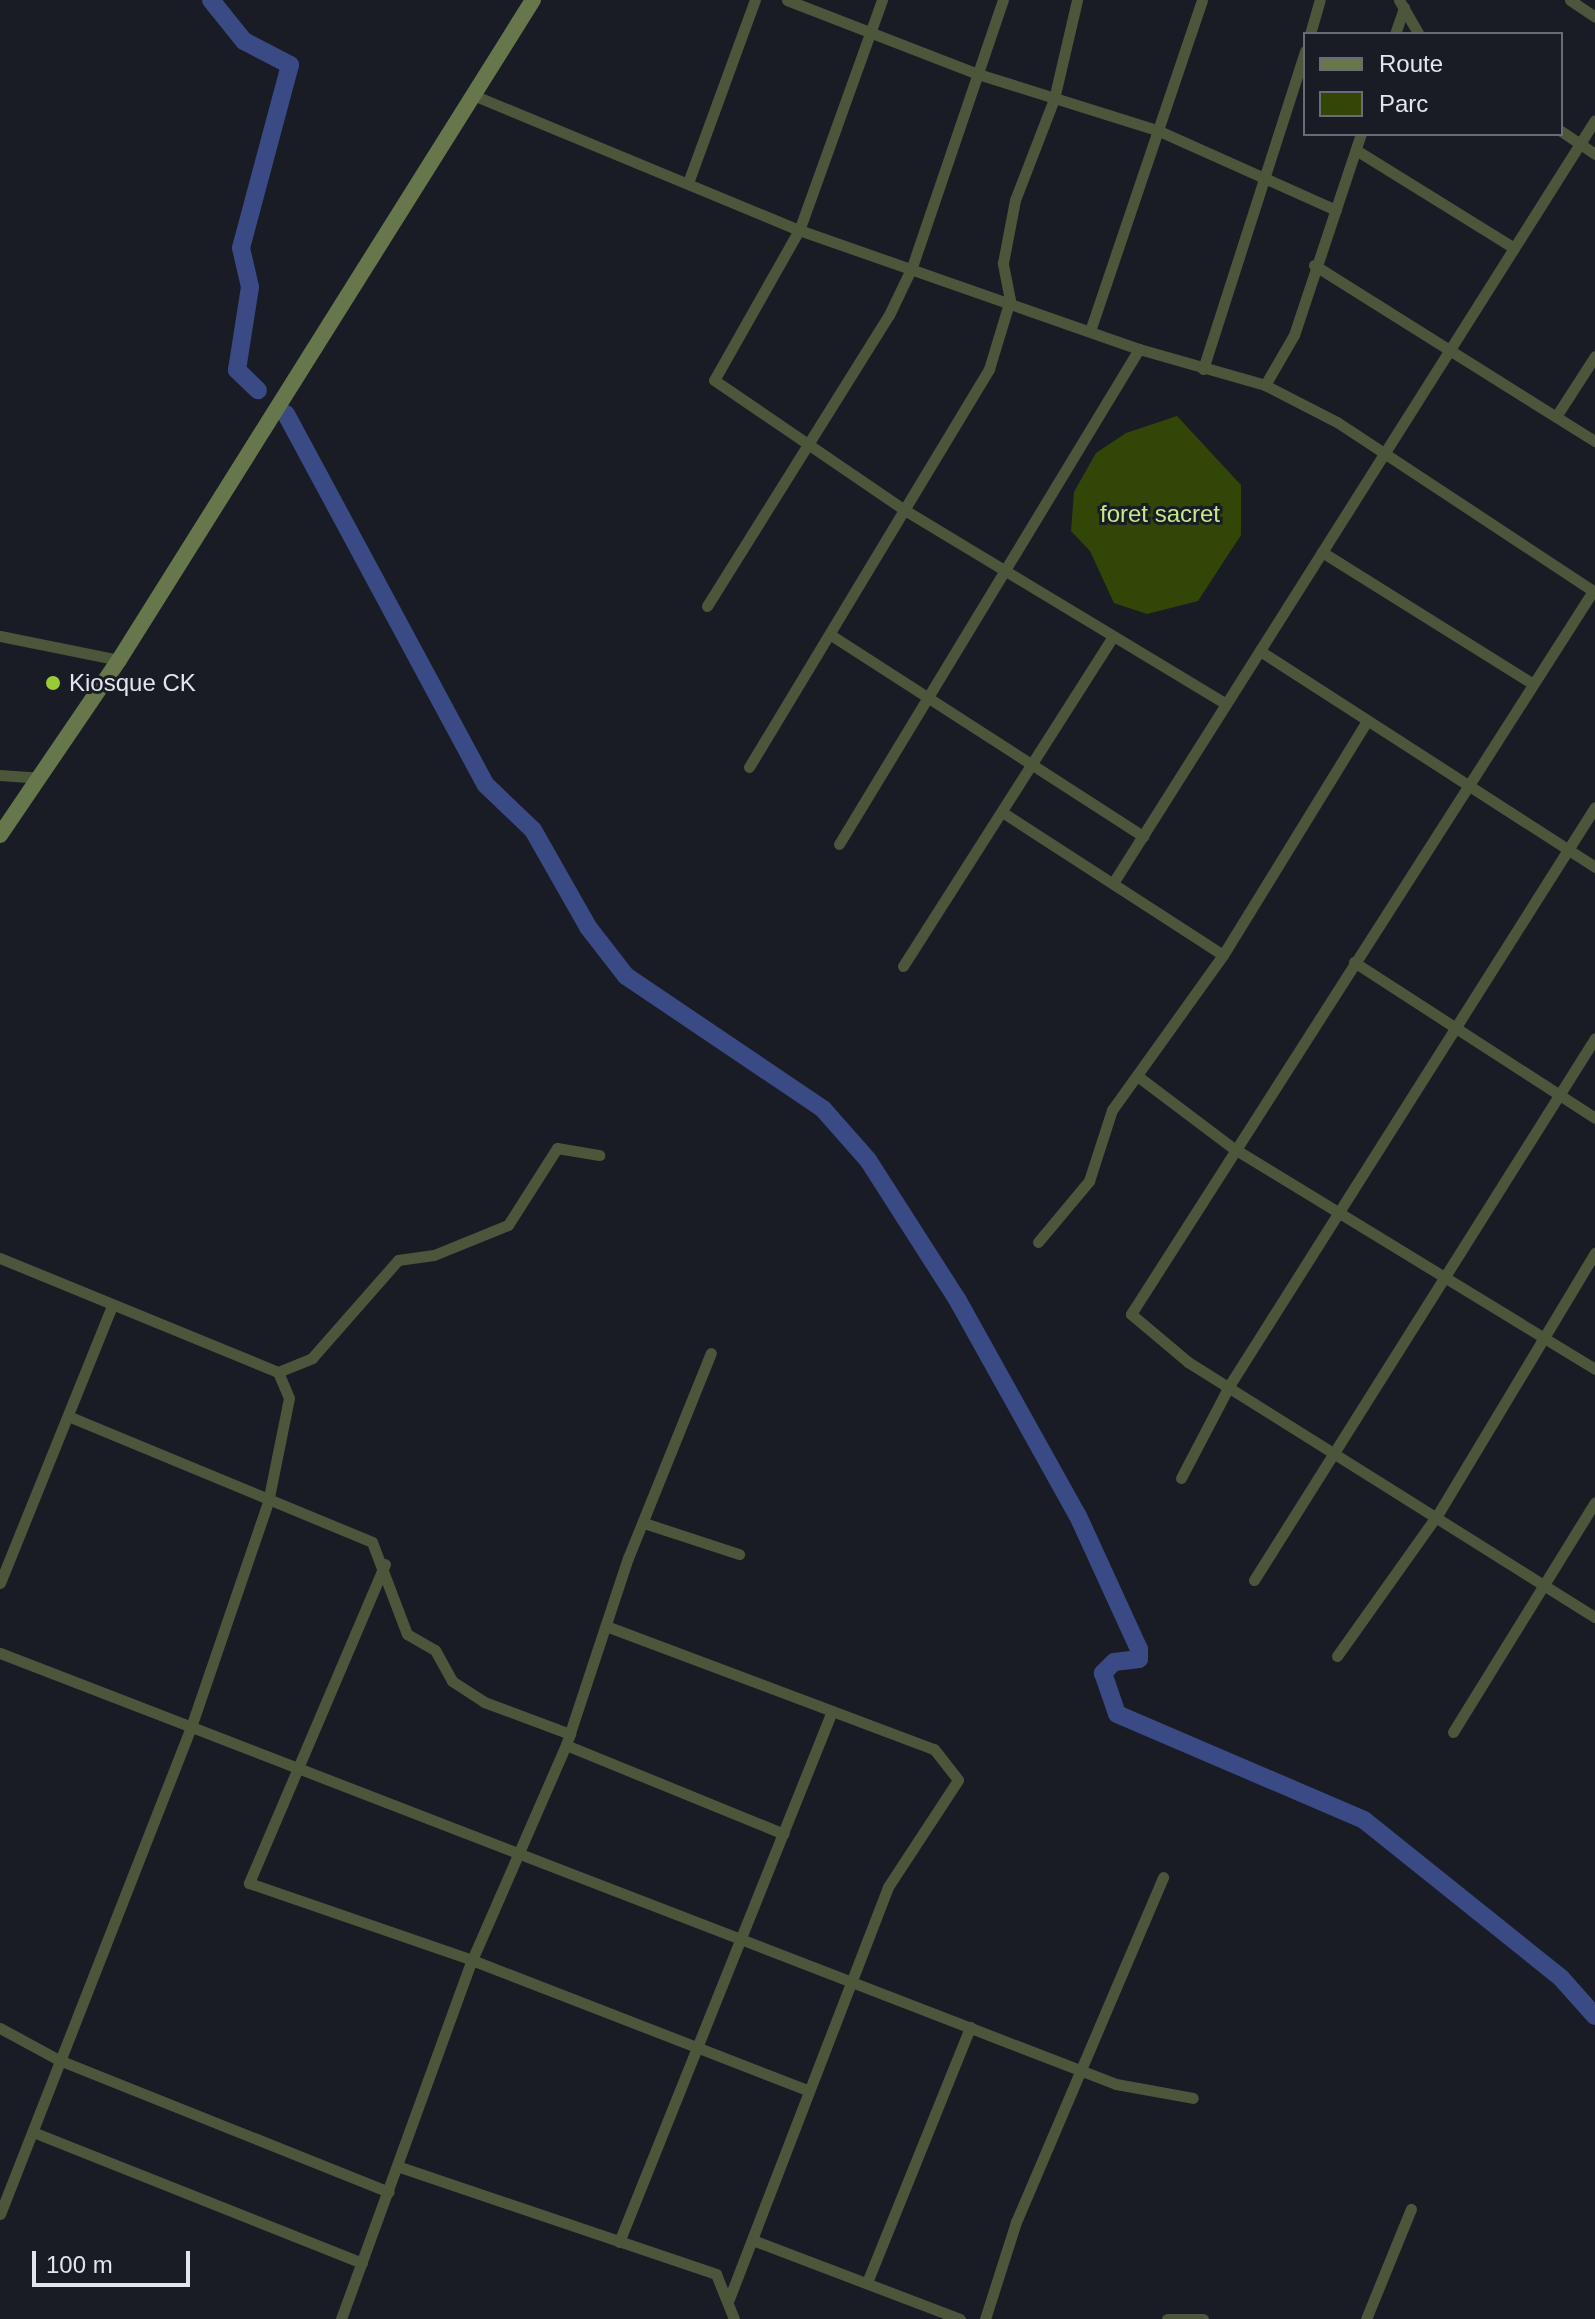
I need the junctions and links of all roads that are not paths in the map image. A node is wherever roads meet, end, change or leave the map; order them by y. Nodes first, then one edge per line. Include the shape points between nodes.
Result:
1 (533, 0) edge
2 (755, 0) edge
3 (787, 0) edge
4 (882, 0) edge
5 (1003, 0) edge
6 (1077, 0) edge
7 (1202, 0) edge
8 (1320, 0) edge
9 (1570, 0) edge
10 (1403, 4) edge
11 (1595, 17) edge
12 (1311, 32) edge
13 (1396, 32) edge
14 (1418, 32) edge
15 (871, 34) junction
16 (1303, 58) edge
17 (978, 74) junction
18 (473, 95) junction
19 (1054, 99) junction
20 (1595, 120) edge
21 (1157, 130) junction
22 (1563, 132) edge
23 (1360, 136) edge
24 (1580, 144) junction
25 (1356, 150) junction
26 (1595, 154) edge
27 (689, 180) junction
28 (1266, 183) junction
29 (1336, 210) junction
30 (799, 230) junction
31 (1514, 248) junction
32 (1314, 265) junction
33 (912, 267) junction
34 (1010, 300) junction
35 (1090, 331) junction
36 (1452, 346) junction
37 (1139, 349) junction
38 (1595, 356) edge
39 (1203, 369) junction
40 (1265, 385) junction
41 (1557, 415) junction
42 (807, 439) junction
43 (1595, 441) edge
44 (1384, 454) junction
45 (903, 509) junction
46 (1322, 552) junction
47 (1004, 571) junction
48 (1594, 591) edge
49 (707, 606) dead end
50 (0, 636) edge
51 (834, 637) junction
52 (1112, 638) junction
53 (1260, 651) junction
54 (119, 660) junction
55 (1532, 683) junction
56 (926, 701) junction
57 (1226, 704) junction
58 (1365, 724) junction
59 (749, 767) dead end
60 (1030, 768) junction
61 (0, 775) edge
62 (39, 778) junction
63 (1468, 788) junction
64 (1595, 807) edge
65 (1002, 812) junction
66 (0, 835) edge
67 (1143, 836) junction
68 (839, 844) dead end
69 (1569, 850) junction
70 (1595, 867) edge
71 (1113, 883) junction
72 (1223, 955) junction
73 (1354, 962) junction
74 (903, 966) dead end
75 (1452, 1025) junction
76 (1595, 1038) edge
77 (1140, 1078) junction
78 (1556, 1096) junction
79 (1595, 1118) edge
80 (1233, 1148) junction
81 (599, 1155) dead end
82 (1335, 1213) junction
83 (1038, 1242) dead end
84 (1595, 1253) edge
85 (0, 1258) edge
86 (1447, 1273) junction
87 (112, 1306) junction
88 (1543, 1338) junction
89 (711, 1353) dead end
90 (1595, 1369) edge
91 (278, 1372) junction
92 (1229, 1386) junction
93 (68, 1416) junction
94 (1332, 1450) junction
95 (1181, 1478) dead end
96 (268, 1502) junction
97 (1595, 1502) edge
98 (1438, 1514) junction
99 (647, 1524) junction
100 (739, 1554) dead end
101 (385, 1564) junction
102 (1254, 1580) dead end
103 (0, 1583) edge
104 (1541, 1584) junction
105 (1595, 1617) edge
106 (606, 1626) junction
107 (0, 1653) edge
108 (1337, 1656) dead end
109 (832, 1711) junction
110 (191, 1727) junction
111 (1453, 1732) dead end
112 (568, 1740) junction
113 (298, 1765) junction
114 (784, 1834) junction
115 (521, 1851) junction
116 (1163, 1877) dead end
117 (745, 1940) junction
118 (472, 1960) junction
119 (850, 1981) junction
120 (970, 2027) junction
121 (0, 2028) edge
122 (701, 2046) junction
123 (59, 2060) junction
124 (1082, 2071) junction
125 (807, 2090) junction
126 (1193, 2098) dead end
127 (33, 2132) junction
128 (397, 2166) junction
129 (389, 2192) junction
130 (1411, 2209) dead end
131 (0, 2214) edge
132 (755, 2241) junction
133 (619, 2242) junction
134 (362, 2263) junction
135 (868, 2280) junction
136 (729, 2299) junction
137 (341, 2319) edge
138 (734, 2319) edge
139 (960, 2319) edge
140 (985, 2319) edge
141 (1167, 2319) edge
142 (1203, 2319) edge
143 (1366, 2319) edge

1 - 18 main road
2 - 27 street
3 - 15 street
4 - 15 street
5 - 17 street
6 - 19 street
7 - 21 street
8 - 12 street
9 - 11 street
10 - 13 street
10 - 14 street
15 - 17 street
15 - 30 street
16 - 28 street
17 - 19 street
17 - 33 street
18 - 27 street
18 - 54 main road
19 - 21 street
19 - 34 street via 1015,200 1003,263
20 - 24 street
21 - 28 street
21 - 35 street
22 - 24 street
23 - 25 street
24 - 26 street
24 - 31 street
25 - 29 street
25 - 31 street
27 - 30 street
28 - 29 street
28 - 39 street
29 - 32 street
30 - 33 street
30 - 42 street via 714,380
31 - 36 street
32 - 36 street
32 - 40 street via 1294,335
33 - 34 street
33 - 42 street
34 - 35 street
34 - 45 street via 989,369
35 - 37 street
36 - 41 street
36 - 44 street
37 - 39 street
37 - 47 street
38 - 41 street
39 - 40 street
40 - 44 street
41 - 43 street
42 - 45 street
42 - 49 street
44 - 46 street
44 - 48 street
45 - 47 street
45 - 51 street
46 - 53 street
46 - 55 street
47 - 52 street
47 - 56 street
48 - 55 street
50 - 54 street
51 - 56 street
51 - 59 street
52 - 57 street
52 - 60 street
53 - 57 street
53 - 58 street
54 - 62 main road
55 - 63 street
56 - 60 street
56 - 68 street
57 - 67 street
58 - 63 street
58 - 72 street
60 - 65 street
60 - 67 street
61 - 62 street
62 - 66 main road
63 - 69 street
63 - 73 street
64 - 69 street
65 - 71 street
65 - 74 street
67 - 71 street
69 - 70 street
69 - 75 street
71 - 72 street
72 - 77 street
73 - 75 street
73 - 80 street
75 - 78 street
75 - 82 street
76 - 78 street
77 - 80 street
77 - 83 street via 1112,1110 1089,1181
78 - 79 street
78 - 86 street
80 - 82 street
80 - 92 street via 1131,1314
81 - 91 street via 557,1148 508,1225 434,1255 398,1260 312,1358
82 - 86 street
82 - 92 street
84 - 88 street
85 - 87 street
86 - 88 street
86 - 94 street
87 - 91 street
87 - 93 street
88 - 90 street
88 - 98 street
89 - 99 street
91 - 96 street via 289,1398
92 - 94 street
92 - 95 street
93 - 96 street
93 - 103 street
94 - 98 street
94 - 102 street
96 - 101 street via 372,1542
96 - 110 street
97 - 104 street
98 - 104 street
98 - 108 street
99 - 100 street
99 - 106 street
101 - 112 street via 407,1634 435,1650 452,1681 484,1702
101 - 113 street
104 - 105 street
104 - 111 street
106 - 109 street
106 - 112 street
107 - 110 street
109 - 114 street
109 - 119 street via 934,1749 958,1780 888,1887
110 - 113 street
110 - 123 street
112 - 114 street
112 - 115 street
113 - 115 street
113 - 118 street via 249,1883
114 - 117 street
115 - 117 street
115 - 118 street
116 - 124 street
117 - 119 street
117 - 122 street
118 - 122 street
118 - 128 street
119 - 120 street
119 - 125 street
120 - 124 street
120 - 135 street
121 - 123 street
122 - 125 street
122 - 133 street
123 - 127 street
123 - 129 street
124 - 126 street
124 - 140 street via 1016,2222
125 - 132 street
127 - 131 street
127 - 134 street
128 - 129 street
128 - 133 street
129 - 134 street
130 - 143 street
132 - 135 street
132 - 136 street
133 - 136 street via 716,2274
134 - 137 street
135 - 139 street
136 - 138 street
141 - 142 street

